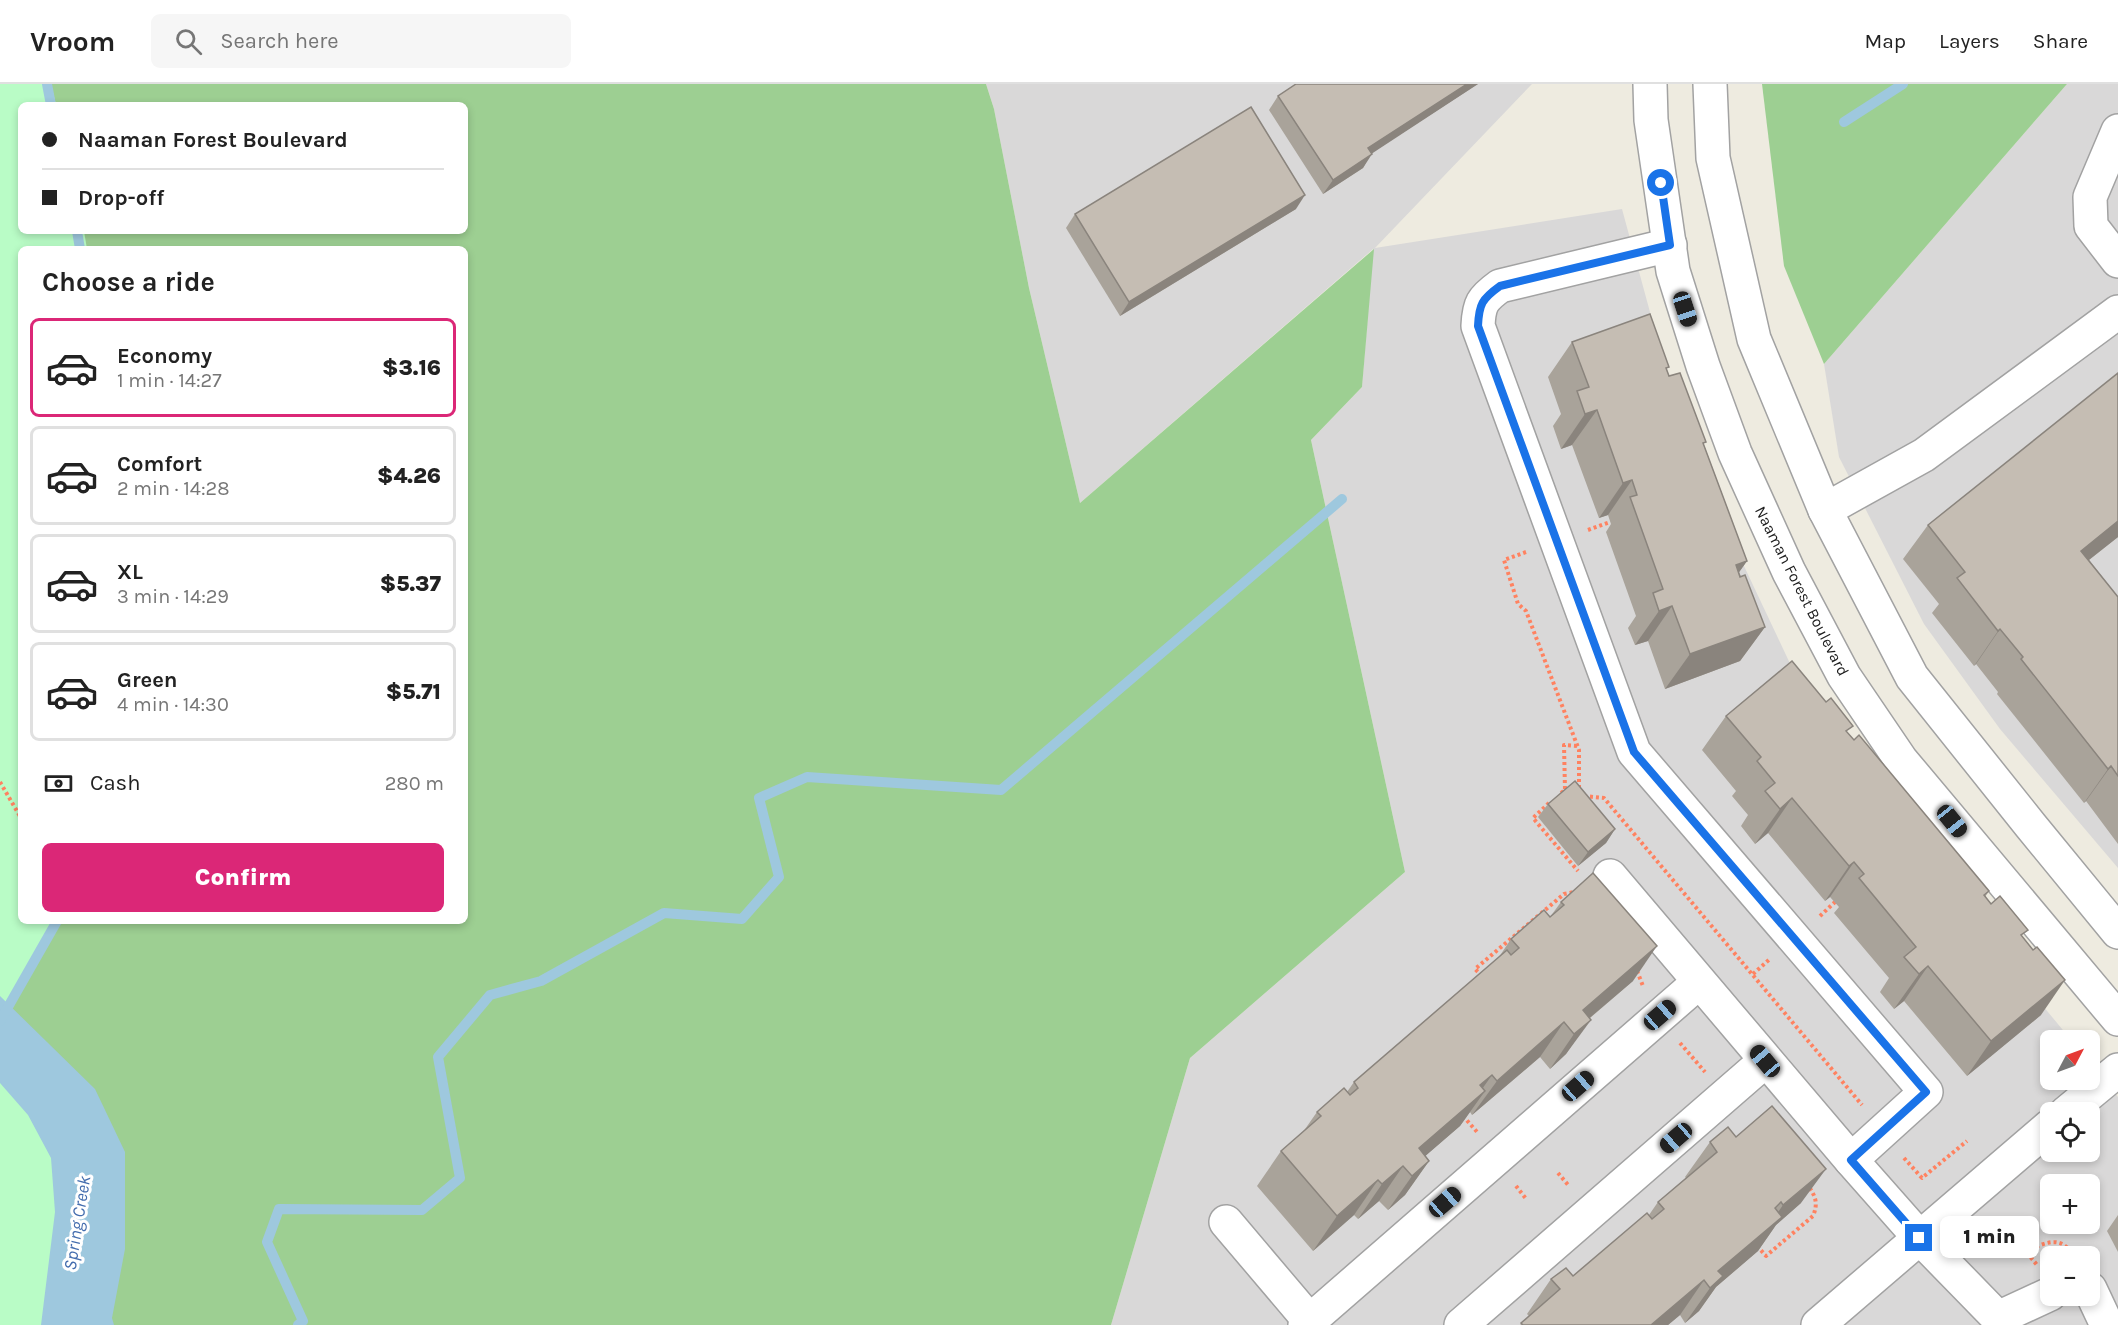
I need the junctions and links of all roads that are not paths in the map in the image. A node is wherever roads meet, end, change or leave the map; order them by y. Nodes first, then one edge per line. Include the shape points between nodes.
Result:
1 (1650, 84) edge
2 (1710, 84) edge
3 (2118, 131) edge
4 (1670, 245) junction
5 (2118, 261) edge
6 (2118, 312) edge
7 (1825, 510) junction
8 (1596, 875) edge
9 (2118, 932) edge
10 (1699, 981) junction
11 (2118, 1020) edge
12 (1765, 1061) junction
13 (2118, 1070) edge
14 (2079, 1102) edge
15 (2040, 1135) edge
16 (1851, 1160) junction
17 (1226, 1222) dead end
18 (1919, 1238) junction
19 (2040, 1285) edge
20 (2098, 1306) edge
21 (2000, 1321) edge
22 (1307, 1322) edge
23 (1461, 1325) edge
24 (1818, 1325) edge
25 (2107, 1325) edge

1 - 4 street, Naaman Forest Boulevard via 1651,120
2 - 7 street via 1713,158 1754,339
3 - 5 street via 2090,197 2091,226
4 - 11 street, Naaman Forest Boulevard via 1673,271 1735,453 1789,572 1845,676 1901,760
4 - 16 street via 1500,286 1486,296 1478,309 1478,326 1634,752 1926,1092
6 - 7 street via 1924,455
7 - 9 street via 1912,677
8 - 10 street
10 - 12 street
10 - 22 street
12 - 16 street
12 - 23 street
13 - 14 street
15 - 18 street
16 - 18 street
17 - 22 street
18 - 21 street
18 - 24 street
19 - 21 street
20 - 25 street

